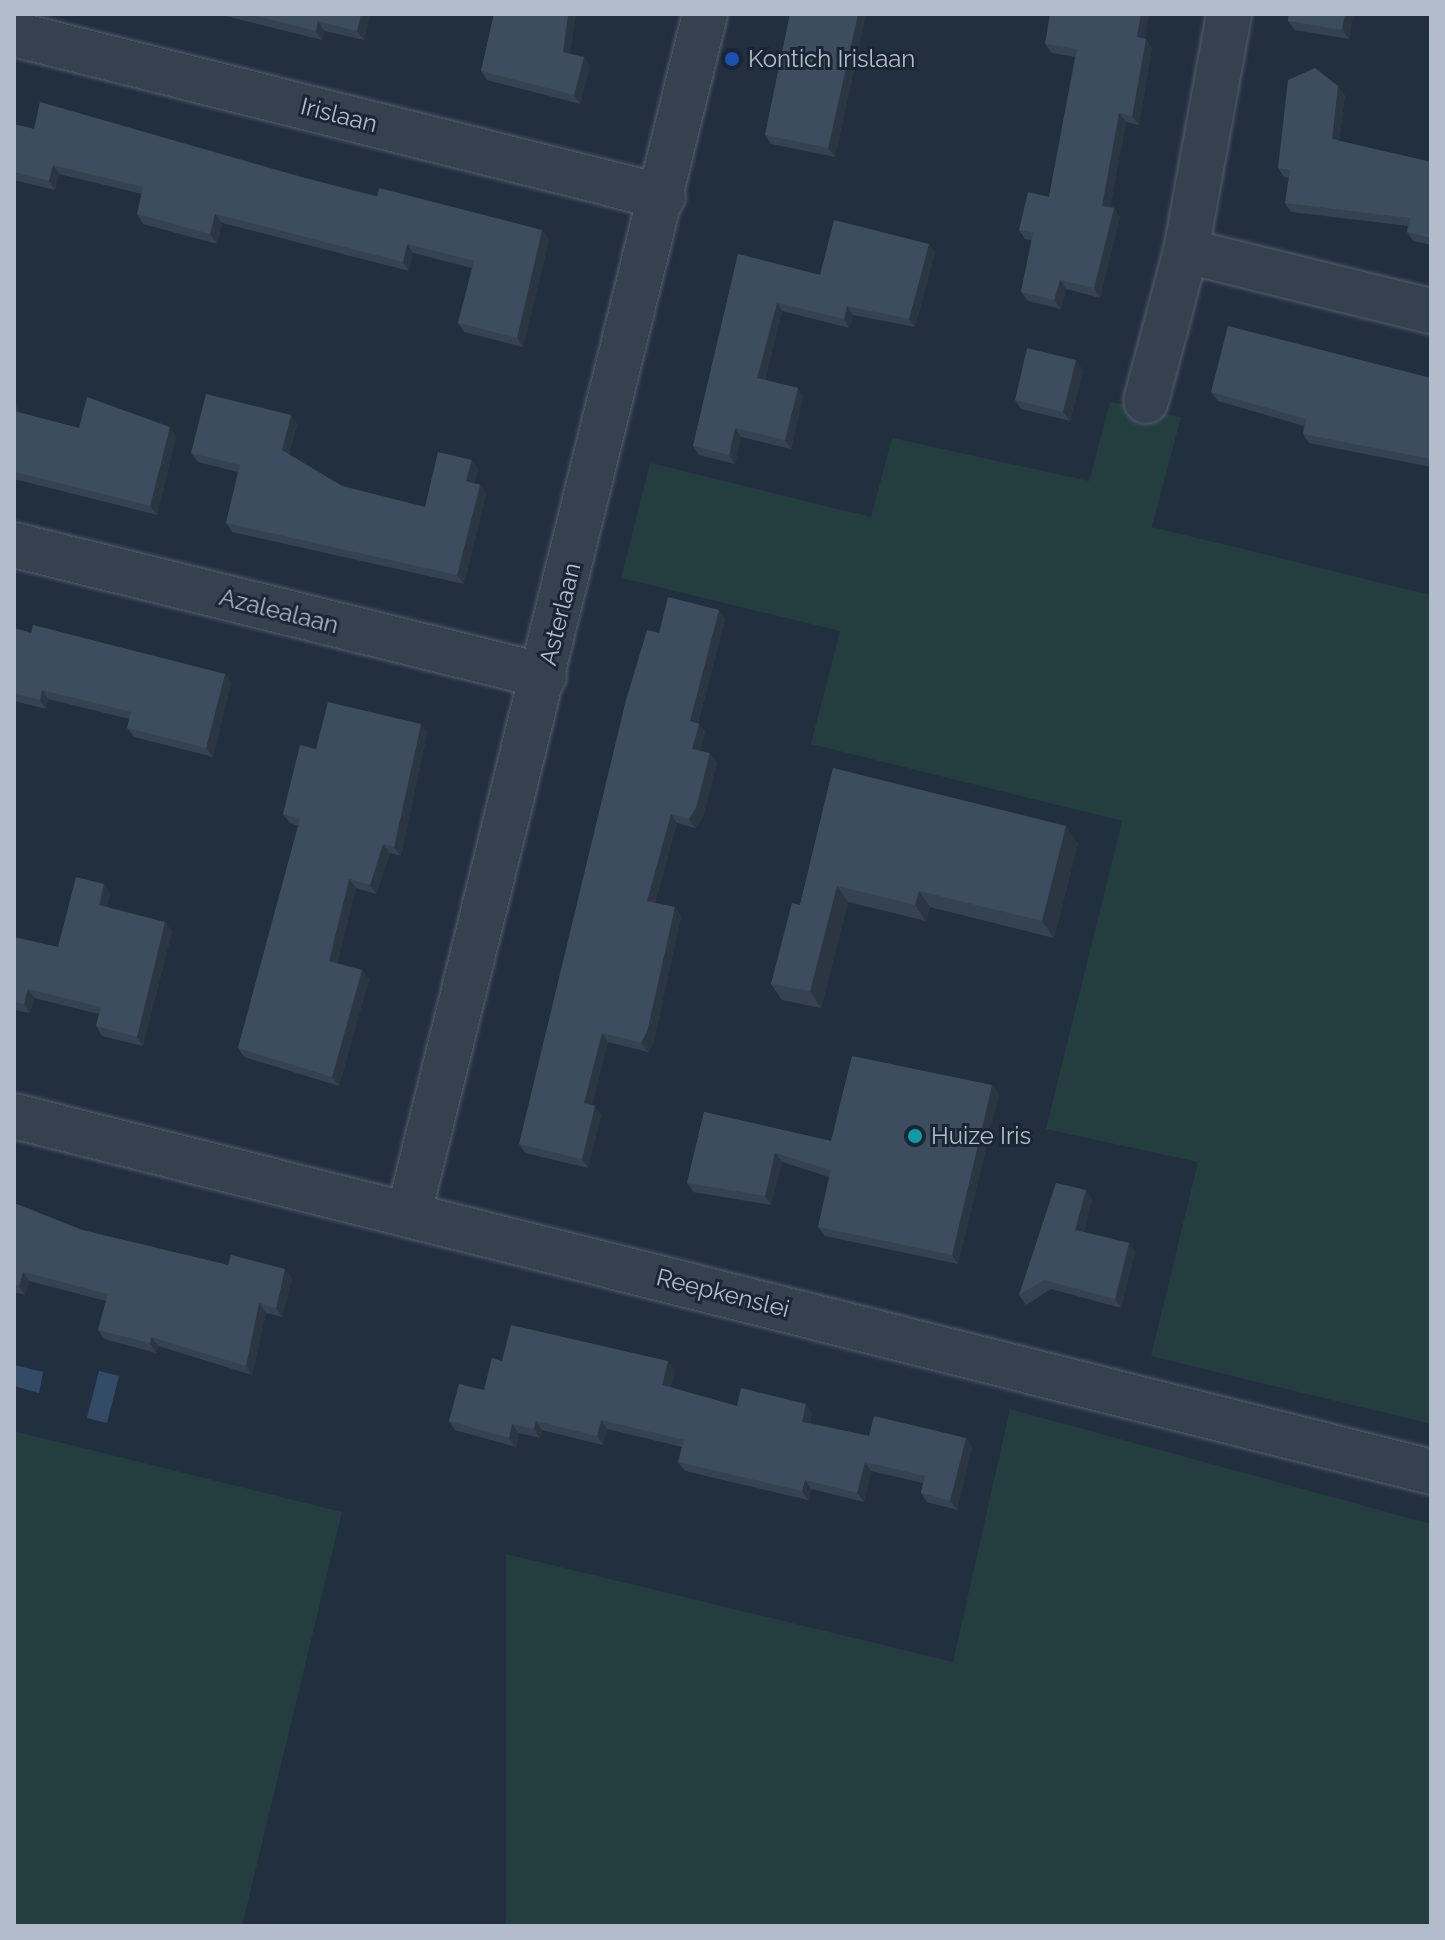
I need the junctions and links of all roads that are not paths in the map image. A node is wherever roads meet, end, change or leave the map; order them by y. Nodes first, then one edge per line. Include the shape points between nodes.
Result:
1 (705, 14) edge
2 (1229, 14) edge
3 (14, 34) edge
4 (663, 197) junction
5 (1186, 251) junction
6 (1431, 311) edge
7 (1146, 401) dead end
8 (14, 545) edge
9 (544, 676) junction
10 (14, 1116) edge
11 (409, 1213) junction
12 (1431, 1472) edge

1 - 4 street, Asterlaan
2 - 5 street
3 - 4 street, Irislaan
4 - 9 street, Asterlaan
5 - 6 street
5 - 7 street
8 - 9 street, Azalealaan
9 - 11 street, Asterlaan
10 - 11 street, Reepkenslei
11 - 12 street, Reepkenslei

